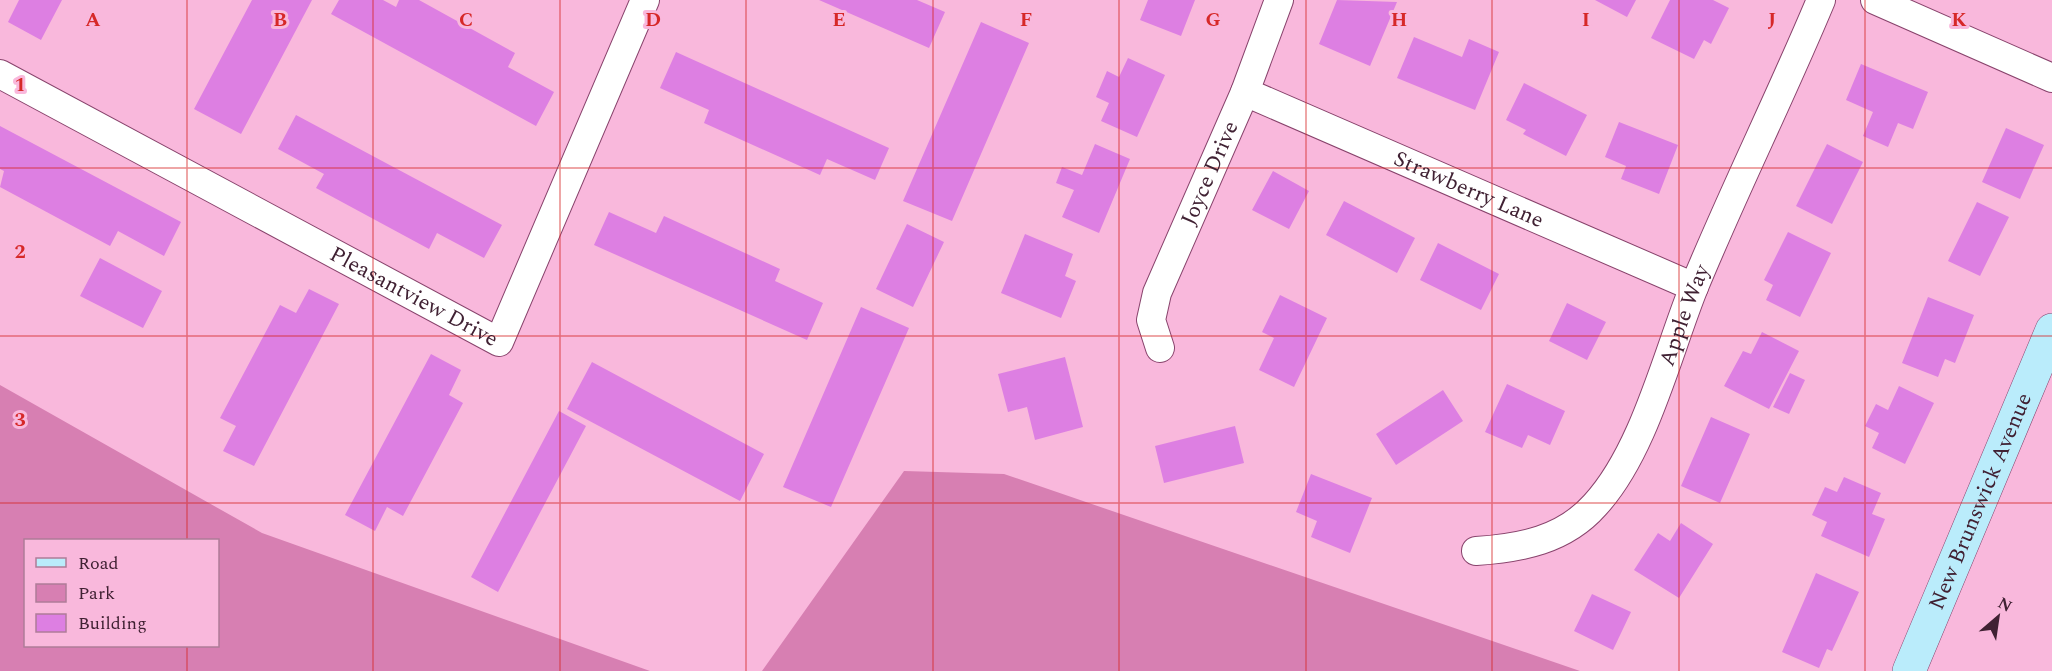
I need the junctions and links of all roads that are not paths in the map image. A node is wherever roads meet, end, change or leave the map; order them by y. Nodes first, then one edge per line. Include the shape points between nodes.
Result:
1 (645, 0) edge
2 (1279, 0) edge
3 (1821, 0) edge
4 (1875, 0) edge
5 (0, 74) edge
6 (2052, 78) edge
7 (1245, 92) junction
8 (1694, 287) junction
9 (2052, 330) edge
10 (1161, 348) dead end
11 (1476, 551) dead end
12 (1909, 671) edge

1 - 5 street, Pleasantview Drive via 499,342
2 - 7 street, Joyce Drive
3 - 8 street, Apple Way
4 - 6 street
7 - 8 street, Strawberry Lane
7 - 10 street, Joyce Drive via 1157,293 1151,320
8 - 11 street, Apple Way via 1647,413 1623,466 1595,506 1558,535 1518,548
9 - 12 street, New Brunswick Avenue

